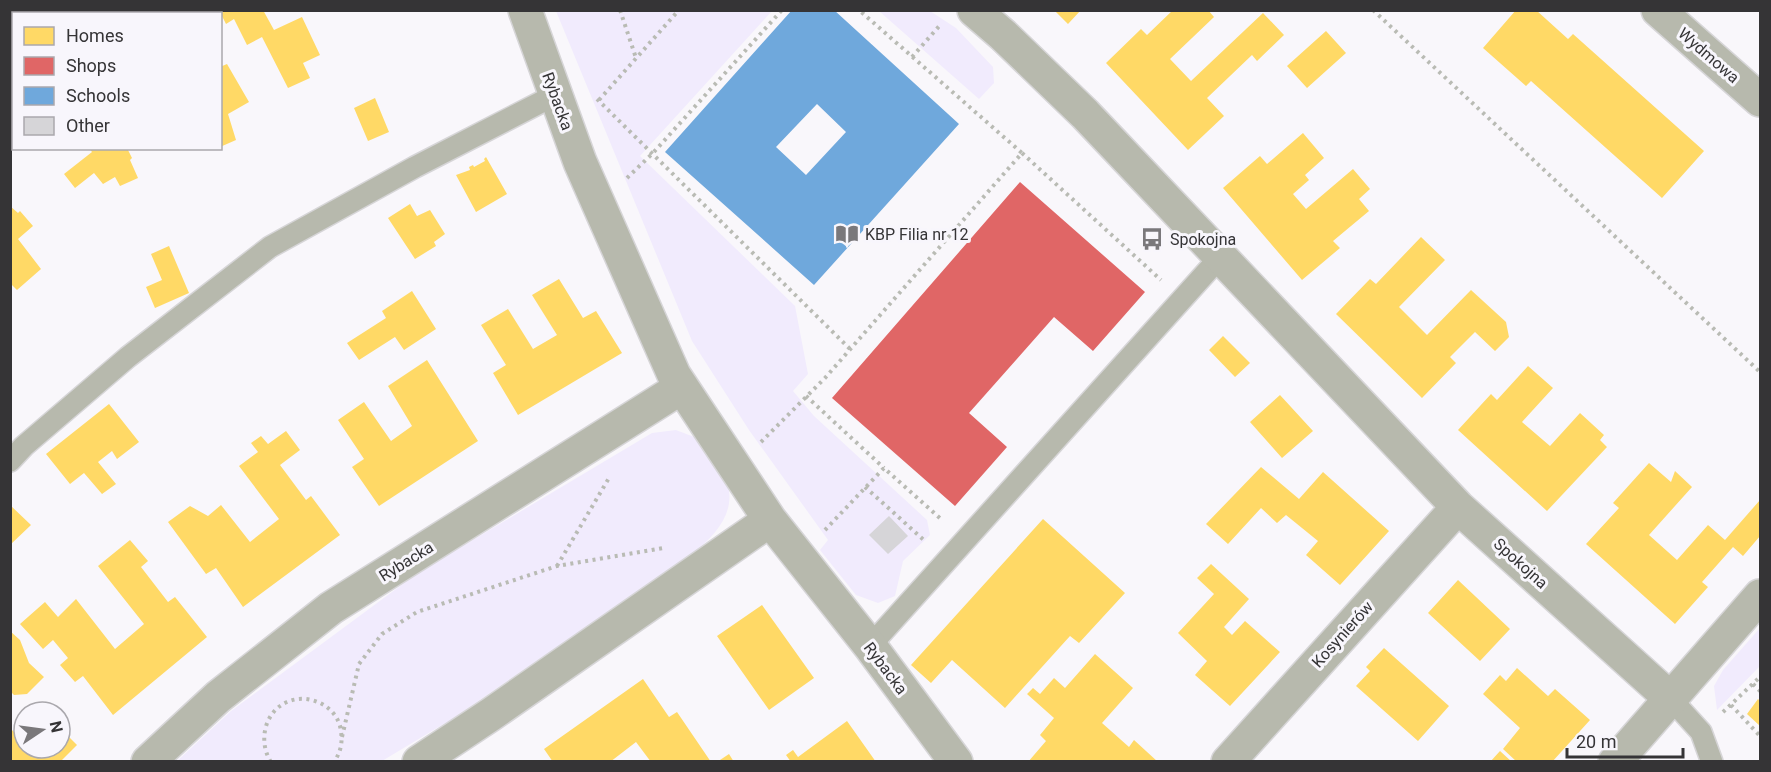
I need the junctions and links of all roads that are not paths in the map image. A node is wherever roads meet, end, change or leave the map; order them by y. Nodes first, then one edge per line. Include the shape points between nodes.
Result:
1 (525, 10) edge
2 (1658, 10) edge
3 (960, 14) edge
4 (555, 95) junction
5 (1761, 100) edge
6 (1221, 256) junction
7 (682, 387) junction
8 (10, 461) edge
9 (1458, 507) junction
10 (770, 520) junction
11 (1761, 596) edge
12 (870, 646) junction
13 (1671, 699) junction
14 (148, 762) edge
15 (418, 762) edge
16 (956, 762) edge
17 (1228, 762) edge
18 (1615, 762) edge
19 (1712, 762) edge

1 - 4 street, Rybacka
2 - 5 street, Wydmowa
3 - 6 street, Spokojna via 1003,35
4 - 7 street, Rybacka via 580,162
4 - 8 lane via 415,166 270,247 128,357
6 - 9 street, Spokojna
6 - 12 lane
7 - 10 street, Rybacka
7 - 14 street, Rybacka via 331,608 218,697
9 - 13 street, Spokojna
9 - 17 street, Kosynierów
10 - 12 street, Rybacka
10 - 15 street
11 - 13 street
12 - 16 street, Rybacka
13 - 18 street
13 - 19 lane via 1701,732

